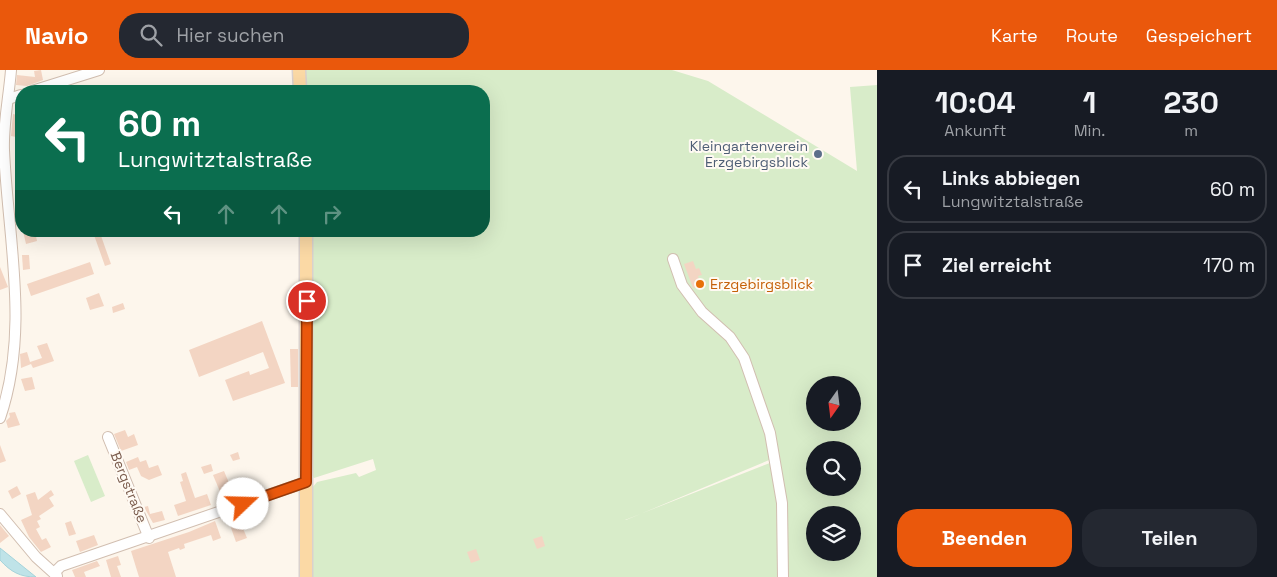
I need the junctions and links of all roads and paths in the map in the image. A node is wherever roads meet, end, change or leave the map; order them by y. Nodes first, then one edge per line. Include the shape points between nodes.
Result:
1 (11, 70) edge
2 (99, 70) edge
3 (298, 70) edge
4 (51, 85) edge
5 (299, 85) edge
6 (15, 97) edge
7 (8, 99) junction
8 (306, 237) edge
9 (673, 259) dead end
10 (0, 418) edge
11 (108, 437) dead end
12 (306, 482) junction
13 (0, 514) edge
14 (149, 538) junction
15 (56, 575) edge
16 (306, 577) edge
17 (783, 577) edge

1 - 7 street
2 - 4 street
3 - 5 main road
6 - 7 street
7 - 10 street via 4,149 15,264 16,317 10,382
8 - 12 main road
9 - 17 street via 682,285 702,312 730,337 744,358 770,433 782,503
11 - 14 street, Bergstraße
12 - 14 street, Bergstraße
12 - 16 main road
13 - 15 street
14 - 15 street, Bergstraße via 61,566

